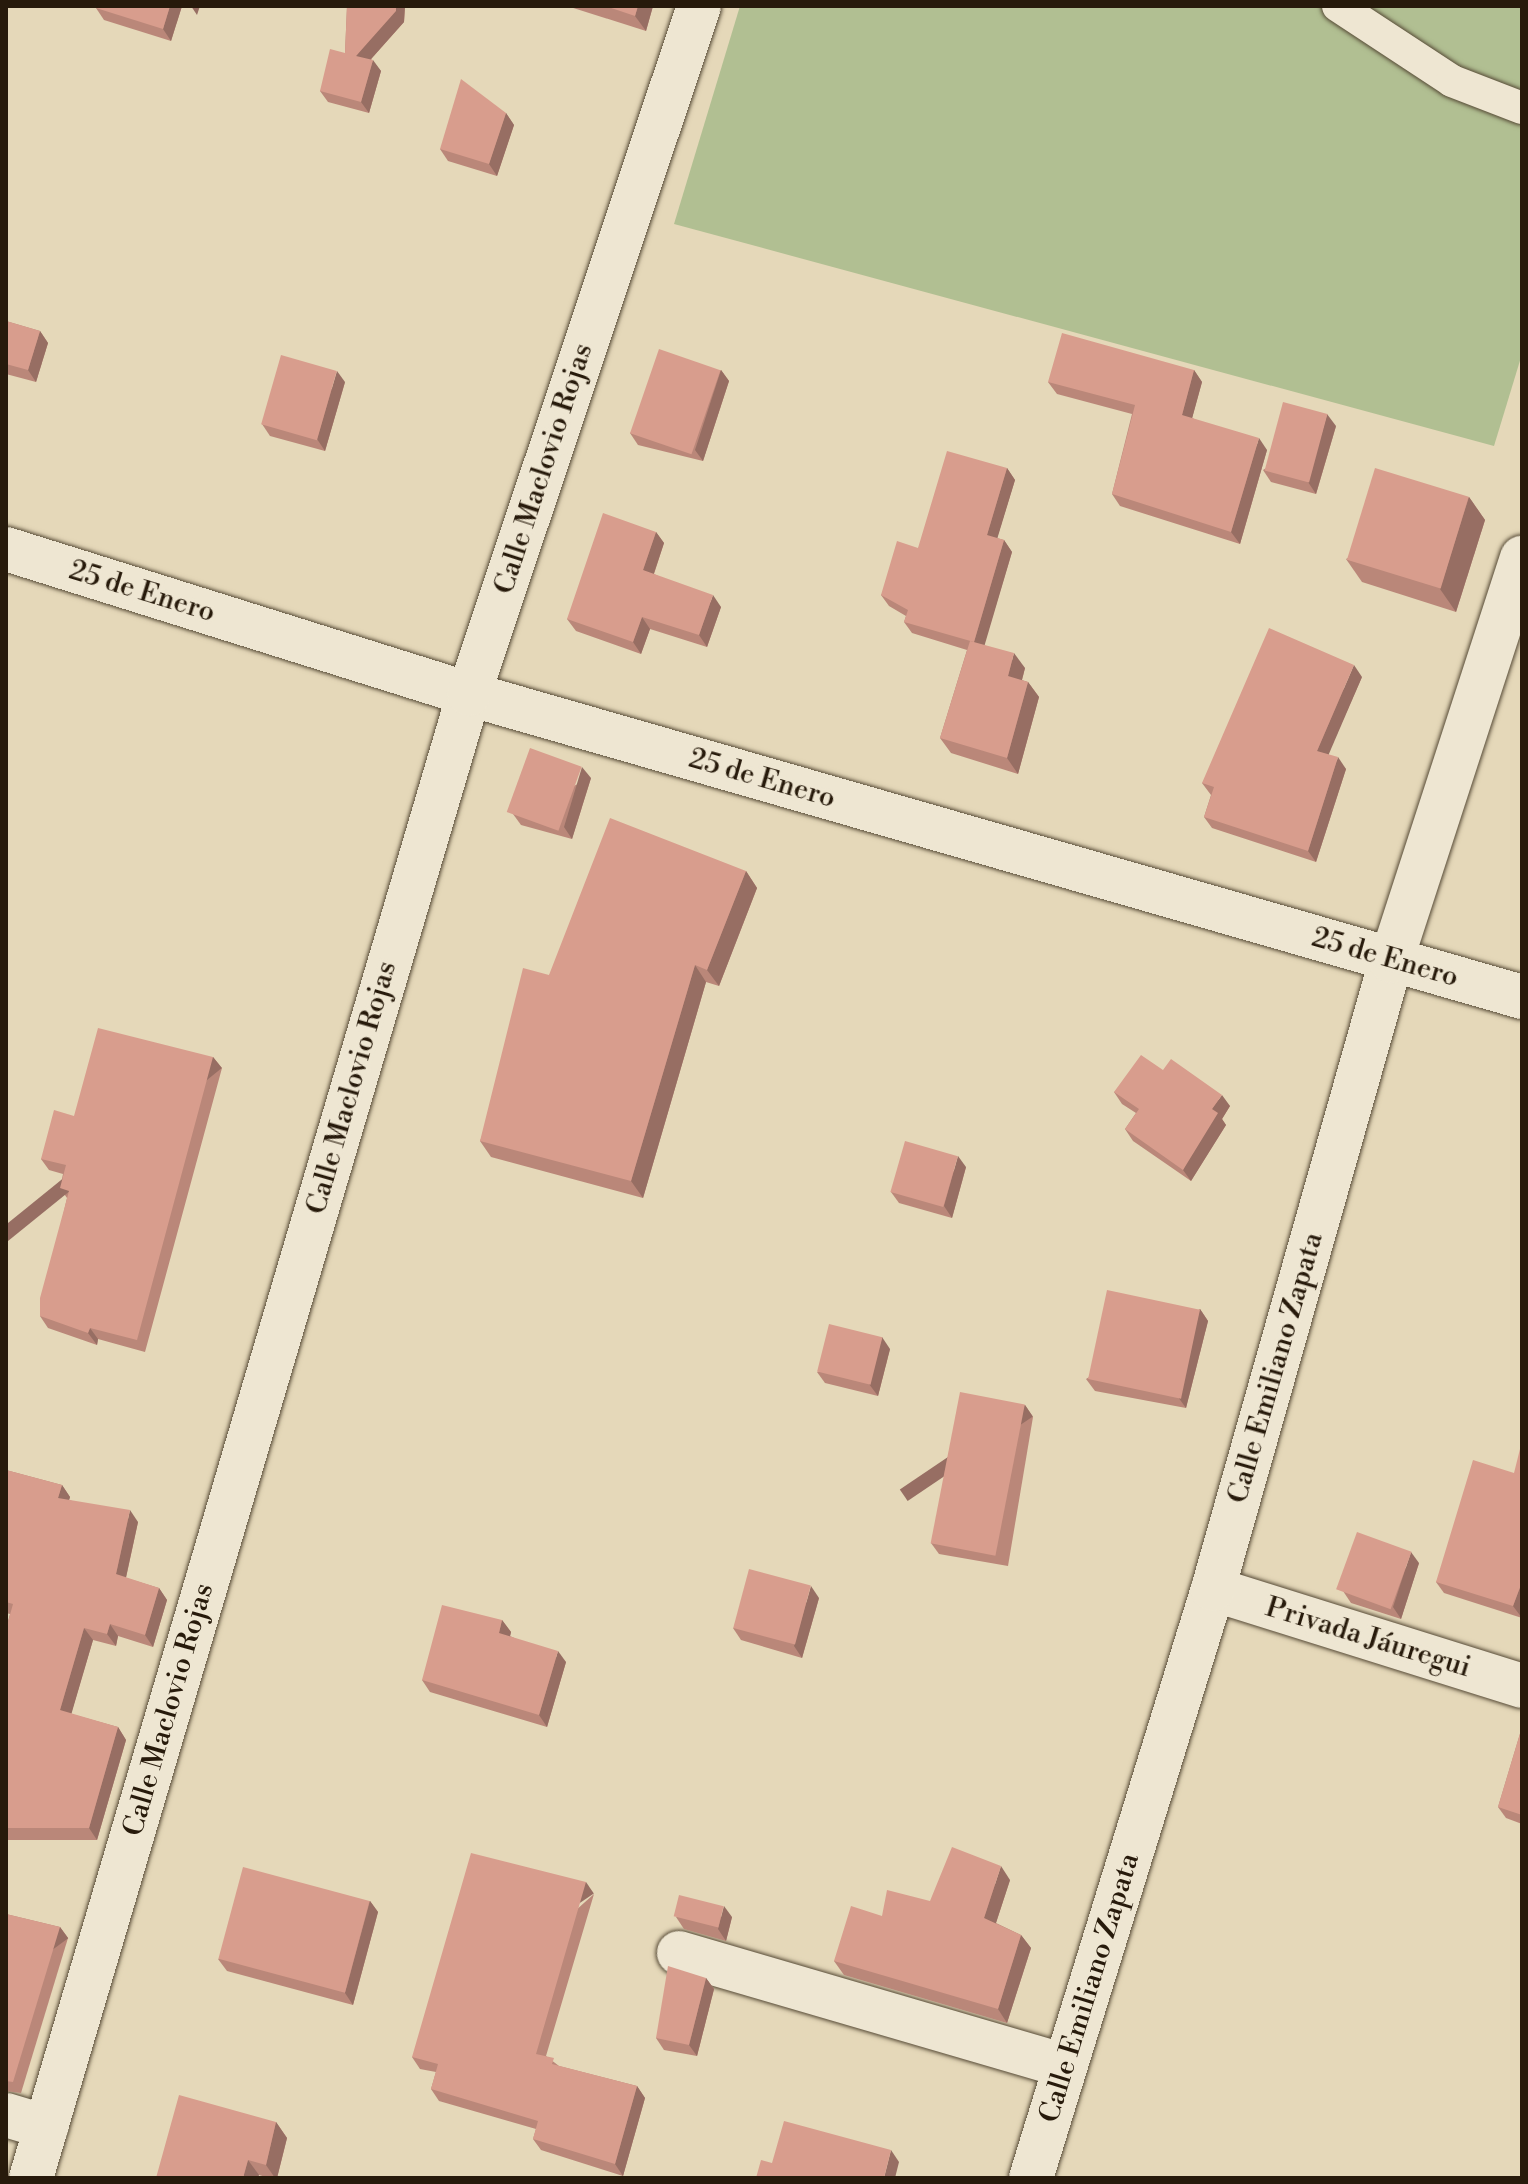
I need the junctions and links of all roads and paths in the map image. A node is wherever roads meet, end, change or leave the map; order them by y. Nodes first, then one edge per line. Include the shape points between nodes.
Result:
1 (699, 6) edge
2 (1338, 6) edge
3 (1522, 108) edge
4 (6, 549) edge
5 (1522, 558) edge
6 (469, 694) junction
7 (1391, 961) junction
8 (1522, 997) edge
9 (1213, 1589) junction
10 (1522, 1686) edge
11 (679, 1953) dead end
12 (1065, 2066) junction
13 (26, 2121) edge
14 (31, 2178) edge
15 (1031, 2178) edge

1 - 6 street, Calle Maclovio Rojas
2 - 3 lane via 1452,81
4 - 6 street, 25 de Enero
5 - 7 street, Calle Emiliano Zapata
6 - 7 street, 25 de Enero
6 - 13 street, Calle Maclovio Rojas
7 - 8 street, 25 de Enero
7 - 9 street, Calle Emiliano Zapata
9 - 10 street, Privada Jáuregui
9 - 12 street, Calle Emiliano Zapata
11 - 12 street
12 - 15 street, Calle Emiliano Zapata
13 - 14 street, Calle Maclovio Rojas

